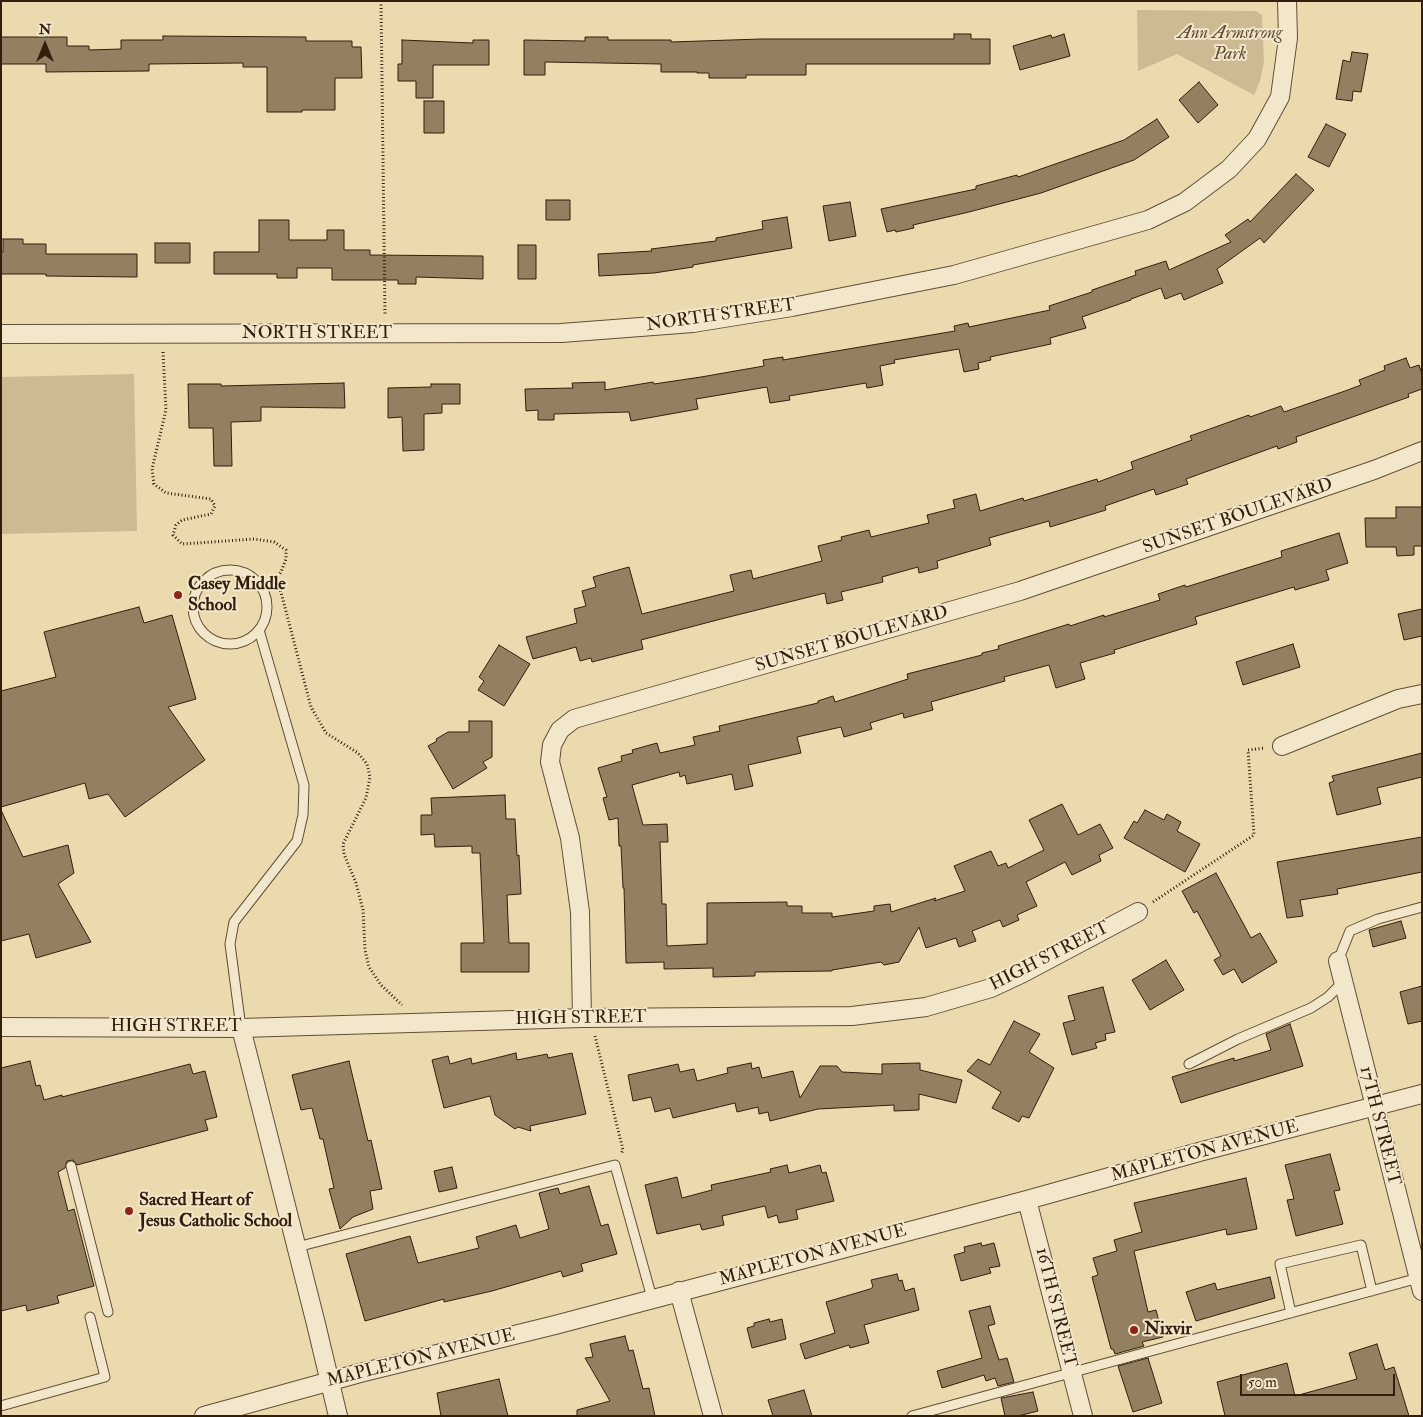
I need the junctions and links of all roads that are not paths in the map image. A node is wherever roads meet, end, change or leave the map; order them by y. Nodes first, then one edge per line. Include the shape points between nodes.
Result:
1 (1287, 1) edge
2 (1, 334) edge
3 (1422, 451) edge
4 (260, 630) junction
5 (1422, 694) edge
6 (1282, 746) road end
7 (1422, 907) edge
8 (1138, 912) road end
9 (1338, 961) joint
10 (1343, 982) junction
11 (588, 1018) junction
12 (1, 1027) edge
13 (241, 1028) junction
14 (1189, 1064) dead end
15 (1422, 1094) edge
16 (1374, 1107) junction
17 (71, 1166) dead end
18 (1027, 1200) junction
19 (297, 1247) junction
20 (1421, 1282) edge
21 (679, 1291) junction
22 (1372, 1291) junction
23 (652, 1298) junction
24 (108, 1312) dead end
25 (1292, 1313) junction
26 (90, 1317) dead end
27 (1072, 1373) junction
28 (329, 1382) junction
29 (1, 1406) edge
30 (204, 1416) edge
31 (338, 1416) edge
32 (713, 1416) edge
33 (912, 1416) edge
34 (1083, 1416) edge

1 - 2 street, NORTH STREET via 1288,38 1280,97 1257,139 1229,169 1185,202 1148,220 954,275 693,323 561,333
3 - 11 street, SUNSET BOULEVARD via 1020,591 574,719 560,730 552,745 550,762 570,838 580,912
4 - 4 lane via 251,639 229,645 207,638 199,630 192,608 200,584 222,570 248,574 265,594 266,619
4 - 13 lane via 304,785 303,815 297,841 234,922 230,944
5 - 6 street via 1398,699
7 - 9 lane via 1378,919 1350,931
8 - 11 street, HIGH STREET via 1023,974 926,1007 852,1016
9 - 10 street, 17TH STREET
10 - 14 lane via 1311,1008
10 - 16 street, 17TH STREET
11 - 13 street, HIGH STREET
12 - 13 street, HIGH STREET
13 - 19 street
15 - 16 street, MAPLETON AVENUE
16 - 18 street, MAPLETON AVENUE
16 - 20 street, 17TH STREET
17 - 24 lane
18 - 21 street, MAPLETON AVENUE
18 - 27 street, 16TH STREET
19 - 23 lane via 615,1165
19 - 28 street
20 - 22 lane
21 - 23 street, MAPLETON AVENUE
21 - 32 street
22 - 25 lane
22 - 25 lane via 1360,1245 1280,1264
23 - 28 street, MAPLETON AVENUE
25 - 27 lane
26 - 29 lane via 106,1377
27 - 33 lane
27 - 34 street, 16TH STREET
28 - 30 street, MAPLETON AVENUE
28 - 31 street

